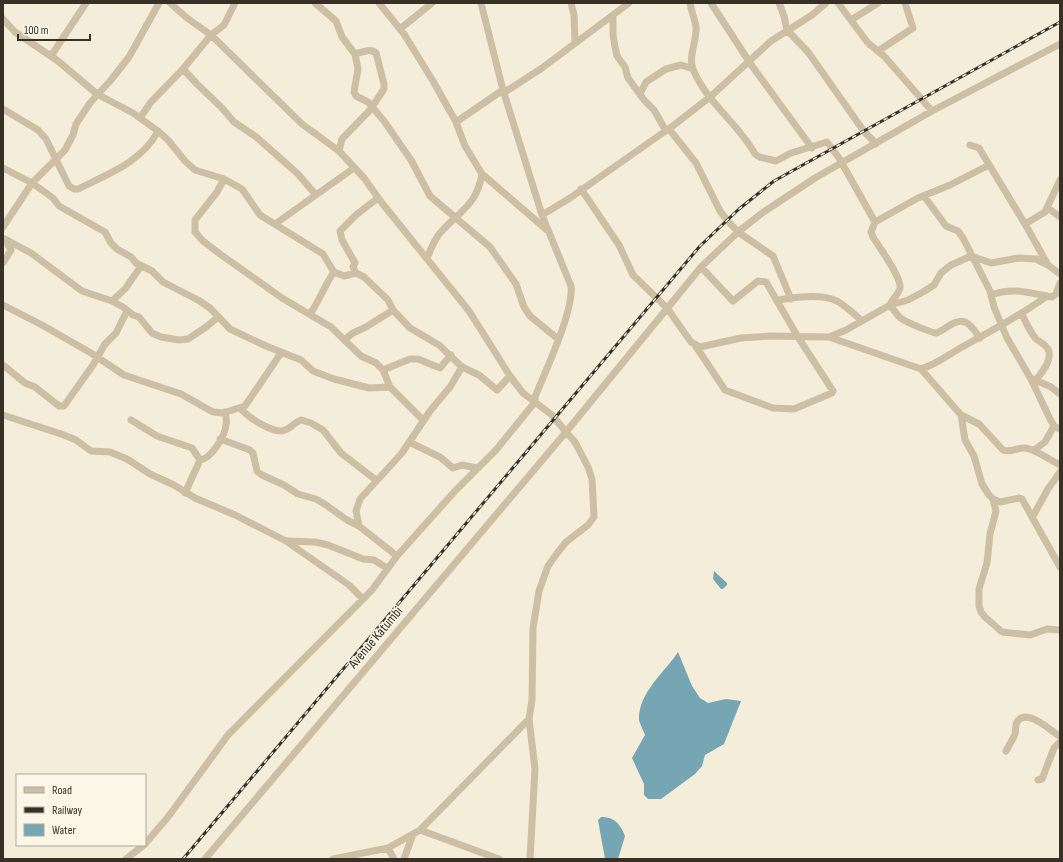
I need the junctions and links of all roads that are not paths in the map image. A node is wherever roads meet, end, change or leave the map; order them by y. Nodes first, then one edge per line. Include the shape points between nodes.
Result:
1 (86, 3) edge
2 (159, 3) edge
3 (170, 3) edge
4 (235, 3) edge
5 (315, 3) edge
6 (379, 3) edge
7 (432, 3) edge
8 (481, 3) edge
9 (571, 3) edge
10 (629, 3) edge
11 (690, 3) edge
12 (711, 3) edge
13 (779, 3) edge
14 (826, 3) edge
15 (838, 3) edge
16 (878, 3) edge
17 (905, 3) edge
18 (613, 16) junction
19 (3, 19) edge
20 (851, 20) junction
21 (400, 29) junction
22 (787, 30) junction
23 (211, 35) junction
24 (575, 43) junction
25 (1060, 44) edge
26 (878, 51) junction
27 (355, 54) junction
28 (51, 56) junction
29 (750, 62) junction
30 (183, 68) junction
31 (693, 69) junction
32 (504, 91) junction
33 (97, 94) junction
34 (640, 94) junction
35 (710, 97) junction
36 (372, 106) junction
37 (3, 109) edge
38 (932, 111) junction
39 (140, 118) junction
40 (456, 122) junction
41 (667, 130) junction
42 (158, 131) junction
43 (876, 144) junction
44 (970, 145) dead end
45 (812, 148) junction
46 (339, 151) junction
47 (56, 160) junction
48 (841, 164) junction
49 (989, 165) junction
50 (3, 168) edge
51 (354, 168) junction
52 (482, 174) junction
53 (224, 179) junction
54 (1060, 180) edge
55 (494, 183) junction
56 (32, 184) junction
57 (581, 189) junction
58 (479, 190) junction
59 (316, 195) junction
60 (924, 196) junction
61 (378, 198) junction
62 (1048, 208) junction
63 (542, 215) junction
64 (1060, 217) edge
65 (456, 218) junction
66 (875, 222) junction
67 (275, 224) junction
68 (1025, 224) junction
69 (3, 227) edge
70 (548, 231) junction
71 (738, 232) junction
72 (4, 238) edge
73 (970, 256) junction
74 (428, 258) junction
75 (3, 263) edge
76 (1048, 265) junction
77 (141, 266) junction
78 (701, 267) junction
79 (334, 272) junction
80 (356, 273) junction
81 (1060, 274) edge
82 (1060, 283) edge
83 (991, 295) junction
84 (1055, 297) edge
85 (791, 299) junction
86 (777, 300) junction
87 (112, 301) junction
88 (3, 305) edge
89 (890, 305) junction
90 (667, 308) junction
91 (393, 310) junction
92 (127, 312) junction
93 (310, 314) junction
94 (1022, 314) junction
95 (218, 317) junction
96 (862, 321) junction
97 (1002, 326) junction
98 (798, 337) junction
99 (829, 337) junction
100 (980, 338) junction
101 (558, 339) junction
102 (344, 340) junction
103 (695, 345) junction
104 (281, 353) junction
105 (451, 355) junction
106 (98, 357) junction
107 (3, 365) edge
108 (462, 367) junction
109 (921, 369) junction
110 (382, 370) junction
111 (510, 376) junction
112 (1033, 379) junction
113 (390, 387) junction
114 (1060, 394) edge
115 (535, 402) junction
116 (241, 409) junction
117 (225, 412) junction
118 (3, 415) edge
119 (961, 415) junction
120 (131, 420) dead end
121 (423, 420) junction
122 (1057, 427) edge
123 (566, 432) junction
124 (220, 439) junction
125 (409, 442) junction
126 (1034, 450) junction
127 (200, 460) junction
128 (1060, 464) edge
129 (477, 468) junction
130 (1060, 472) edge
131 (376, 480) junction
132 (185, 493) junction
133 (993, 499) junction
134 (1033, 516) junction
135 (359, 526) junction
136 (286, 541) junction
137 (397, 556) junction
138 (1060, 566) edge
139 (387, 568) junction
140 (363, 599) junction
141 (1060, 630) edge
142 (530, 719) junction
143 (1060, 736) edge
144 (1060, 742) edge
145 (1006, 751) dead end
146 (1038, 780) dead end
147 (420, 830) junction
148 (413, 834) junction
149 (146, 842) edge
150 (142, 846) edge
151 (388, 848) junction
152 (484, 853) junction
153 (126, 859) edge
154 (205, 859) edge
155 (333, 859) edge
156 (394, 859) edge
157 (404, 859) edge
158 (479, 859) edge
159 (499, 859) edge
160 (530, 859) edge

1 - 28 street
2 - 33 street via 129,57
3 - 23 street
4 - 23 street via 224,25
5 - 27 street via 336,21 342,37
6 - 21 street
7 - 21 street
8 - 32 street via 487,35
9 - 24 street
10 - 18 street
11 - 31 street via 696,27 691,60
12 - 29 street
13 - 22 street
14 - 22 street
15 - 20 street
16 - 20 street
17 - 26 street via 913,28
18 - 24 street
18 - 34 street via 617,56
19 - 28 street via 15,32
20 - 26 street via 868,43
21 - 40 street
22 - 29 street via 771,41
22 - 43 street via 808,52 863,130
23 - 30 street
23 - 46 street via 302,124
24 - 32 street via 532,75
25 - 38 street, Avenue Katumbi
26 - 38 street via 923,98
27 - 36 street via 358,69 354,92 359,99
27 - 36 street via 368,50 376,53 384,89
28 - 33 street
29 - 35 street
29 - 45 street
30 - 39 street via 151,102
30 - 59 street via 234,122 280,158
31 - 34 street via 681,65 666,69 646,82
31 - 35 street
32 - 40 street
32 - 63 street
33 - 39 street
33 - 47 street via 76,124 65,150
34 - 41 street
35 - 41 street
35 - 45 street via 759,157 776,160
36 - 46 street via 342,139
36 - 65 street via 411,160 430,196
37 - 47 street via 38,130 52,147
38 - 43 street, Avenue Katumbi
39 - 42 street
40 - 52 street via 465,146
41 - 57 street
41 - 71 street via 696,163 720,211
42 - 47 street via 150,144 127,164 78,189 69,186
42 - 53 street via 195,170
43 - 48 street, Avenue Katumbi
44 - 49 street via 979,148
45 - 48 street via 827,142
46 - 51 street
47 - 56 street
48 - 66 street
48 - 71 street, Avenue Katumbi via 777,203
49 - 60 street
49 - 68 street
50 - 56 street
51 - 59 street
51 - 61 street
52 - 55 street
52 - 58 street
53 - 67 street via 242,189 260,215
53 - 93 street via 195,220 195,232 220,254 282,298
54 - 62 street
55 - 58 street
55 - 70 street
56 - 69 street
56 - 77 street via 53,198 59,206 105,232 111,244
57 - 63 street
57 - 90 street via 619,245 633,274
58 - 65 street
59 - 67 street
60 - 66 street
60 - 73 street via 946,226 958,232 963,238
61 - 74 street
61 - 80 street via 340,231 342,240 355,263 353,267
62 - 64 street
62 - 68 street
63 - 70 street
65 - 74 street via 439,234
65 - 101 street via 490,247 516,284 530,316
66 - 89 street via 871,232 900,285
67 - 79 street via 323,254
68 - 76 street
70 - 101 street via 572,290
71 - 78 street, Avenue Katumbi
71 - 85 street via 773,256
72 - 75 street via 11,250
72 - 87 street via 31,253 82,291
73 - 76 street via 991,263 1028,258
73 - 83 street
73 - 89 street via 950,265 940,273 934,285 923,292
74 - 111 street via 473,317
76 - 81 street
77 - 87 street
77 - 95 street via 152,271 163,282 198,300
78 - 86 street via 733,301 758,281 768,285
78 - 90 street, Avenue Katumbi
79 - 80 street via 344,276
79 - 93 street
80 - 91 street via 384,295
82 - 84 street
83 - 84 street via 1016,290
83 - 97 street
84 - 94 street
85 - 86 street
85 - 96 street via 831,300
86 - 98 street
87 - 92 street
88 - 106 street
89 - 96 street
89 - 100 street via 901,319 929,332 937,333 961,320 967,322
90 - 103 street
90 - 123 street, Avenue Katumbi
91 - 102 street
91 - 105 street via 410,328
92 - 95 street via 139,317 152,333 179,340 195,336
92 - 106 street via 116,333 105,344
93 - 102 street via 326,323
94 - 97 street
94 - 112 street via 1037,340 1048,349 1045,367
95 - 104 street via 230,329
96 - 99 street
97 - 100 street
97 - 112 street
98 - 99 street
98 - 103 street via 741,338 700,347
98 - 103 street via 833,391 794,409 773,408 725,390
99 - 109 street
100 - 109 street via 933,365
101 - 115 street
102 - 110 street via 361,356 376,363
104 - 113 street via 301,360 312,371 334,379 369,388
104 - 116 street via 250,401
105 - 108 street
105 - 110 street via 440,368 410,358
106 - 107 street via 62,407
106 - 117 street via 124,375 181,394 213,412
108 - 111 street via 479,375 497,390
108 - 121 street via 440,402
109 - 119 street
110 - 113 street
111 - 115 street via 523,393
112 - 114 street via 1051,386
112 - 122 street
113 - 121 street
115 - 123 street via 552,415
115 - 129 street via 496,450
116 - 117 street
116 - 131 street via 274,430 286,430 301,420 319,426 341,453
117 - 124 street via 226,426
118 - 132 street via 64,434 91,451 110,452 127,459
119 - 126 street via 979,424 1003,450
119 - 133 street via 965,440 974,456 982,484
120 - 127 street via 157,436 192,448
121 - 125 street
122 - 126 street via 1045,442
123 - 142 street via 588,467 592,480 594,517 558,552 548,566 539,591 533,628
123 - 154 street, Avenue Katumbi
124 - 127 street via 210,456
124 - 135 street via 250,450 257,471 262,475 284,484 298,494 316,499
125 - 129 street via 440,457 453,468 462,465
125 - 131 street
126 - 128 street
127 - 132 street
129 - 137 street
130 - 134 street
131 - 135 street via 357,505
132 - 136 street
133 - 134 street via 1005,502 1021,498
133 - 141 street via 996,511 979,589 981,612 1002,632 1030,635 1047,629
134 - 138 street
135 - 137 street
136 - 139 street via 328,545 363,559 370,559
136 - 140 street via 349,585
137 - 139 street
139 - 140 street
140 - 149 street via 228,735 168,817
142 - 147 street
142 - 160 street via 534,769
143 - 145 street via 1029,716 1022,718 1015,728 1015,734
144 - 146 street via 1054,748 1042,778
147 - 148 street
147 - 152 street
148 - 151 street
148 - 157 street
150 - 153 street
151 - 155 street
151 - 156 street
152 - 158 street
152 - 159 street

